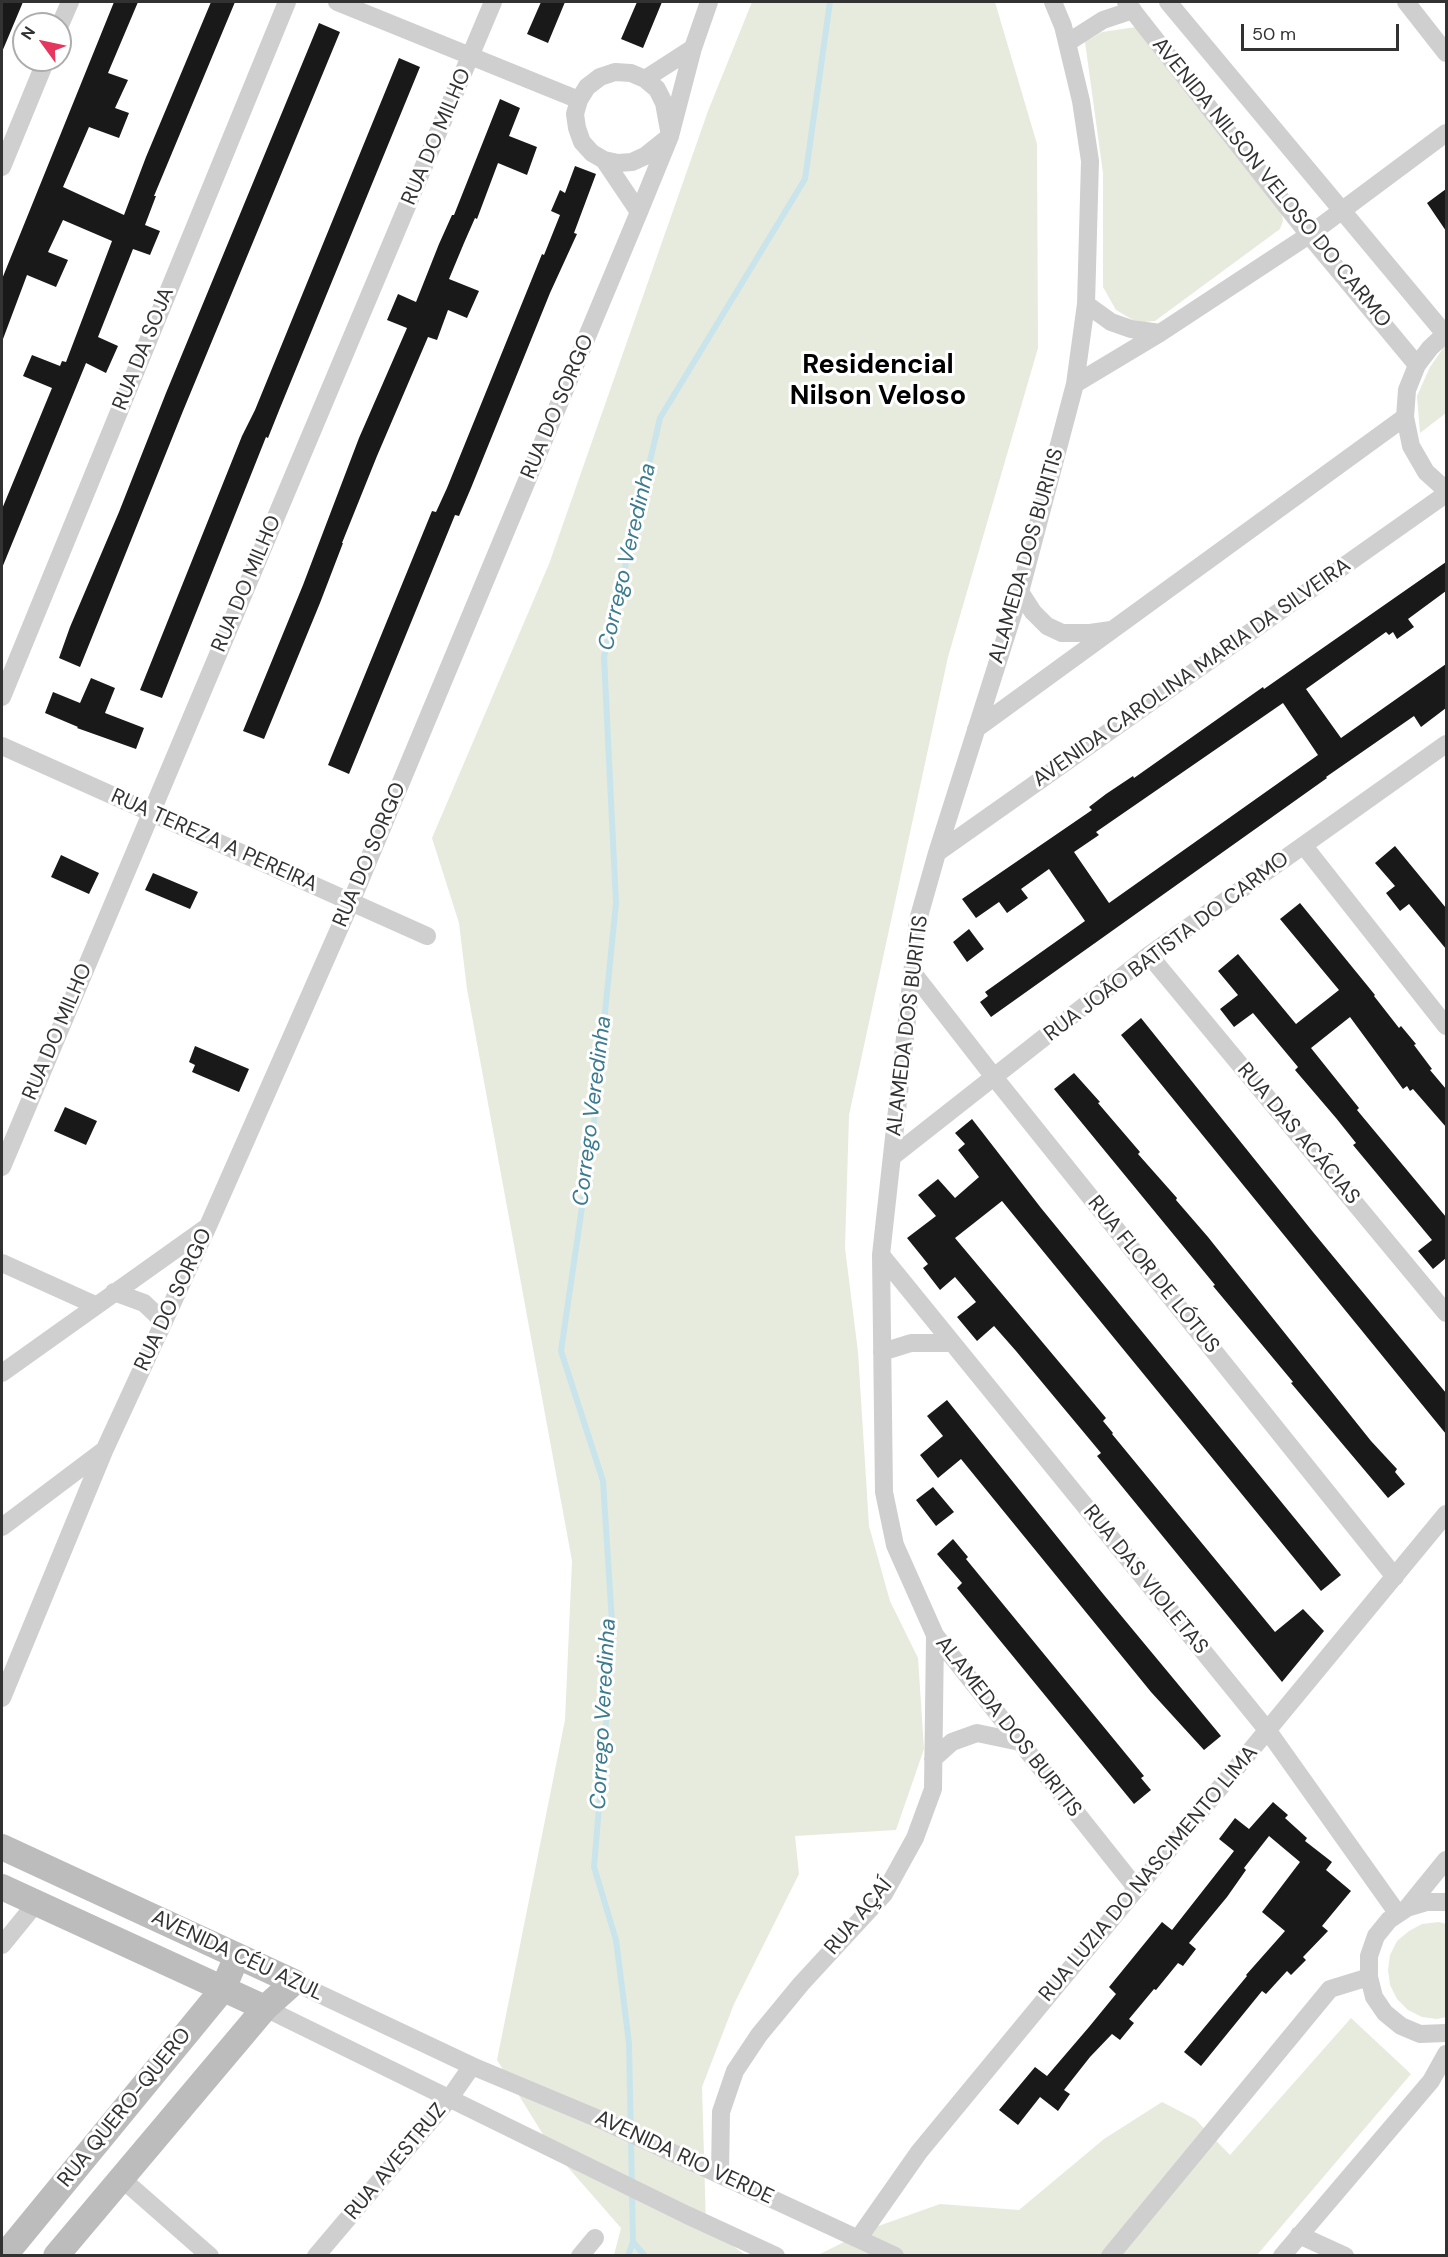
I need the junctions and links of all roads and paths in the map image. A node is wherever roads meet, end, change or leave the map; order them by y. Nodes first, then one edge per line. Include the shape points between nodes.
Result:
1 (287, 2) edge
2 (337, 2) edge
3 (494, 2) edge
4 (710, 2) edge
5 (1053, 2) edge
6 (1168, 2) edge
7 (1406, 2) edge
8 (1129, 6) edge
9 (1067, 43) junction
10 (693, 48) junction
11 (1446, 53) edge
12 (471, 56) junction
13 (41, 72) edge
14 (645, 79) junction
15 (579, 100) junction
16 (1446, 133) edge
17 (670, 136) junction
18 (604, 160) junction
19 (2, 167) edge
20 (1344, 211) junction
21 (639, 212) junction
22 (1310, 235) junction
23 (1086, 304) junction
24 (1160, 333) junction
25 (1446, 334) edge
26 (1417, 365) junction
27 (1076, 384) junction
28 (1405, 417) junction
29 (1446, 492) edge
30 (1020, 592) junction
31 (1113, 630) junction
32 (2, 697) edge
33 (976, 729) junction
34 (1446, 744) edge
35 (2, 746) edge
36 (150, 812) junction
37 (1304, 846) junction
38 (937, 853) junction
39 (351, 902) junction
40 (427, 936) dead end
41 (1149, 955) junction
42 (913, 973) junction
43 (1446, 1026) edge
44 (994, 1077) junction
45 (892, 1157) junction
46 (2, 1167) edge
47 (208, 1226) junction
48 (880, 1255) junction
49 (2, 1263) edge
50 (114, 1292) junction
51 (95, 1305) junction
52 (1446, 1313) edge
53 (164, 1322) junction
54 (952, 1343) junction
55 (882, 1352) junction
56 (2, 1373) edge
57 (104, 1451) junction
58 (1446, 1514) edge
59 (2, 1527) edge
60 (1395, 1577) junction
61 (934, 1635) junction
62 (2, 1698) edge
63 (1268, 1731) junction
64 (1020, 1742) junction
65 (933, 1758) junction
66 (2, 1847) edge
67 (1446, 1860) edge
68 (2, 1887) edge
69 (1137, 1889) junction
70 (37, 1902) junction
71 (1446, 1902) edge
72 (1402, 1911) junction
73 (2, 1945) edge
74 (237, 1956) junction
75 (1369, 1977) junction
76 (294, 1982) junction
77 (223, 1989) junction
78 (266, 2008) junction
79 (1446, 2033) edge
80 (1446, 2054) edge
81 (472, 2066) junction
82 (1439, 2085) edge
83 (449, 2099) junction
84 (720, 2174) junction
85 (122, 2178) junction
86 (1299, 2235) junction
87 (595, 2238) dead end
88 (858, 2239) junction
89 (4, 2256) edge
90 (56, 2256) edge
91 (210, 2256) edge
92 (316, 2256) edge
93 (580, 2256) edge
94 (776, 2256) edge
95 (895, 2256) edge
96 (1110, 2256) edge
97 (1282, 2256) edge
98 (1345, 2256) edge

1 - 32 street, RUA DA SOJA
2 - 12 street
3 - 12 street, RUA DO MILHO
4 - 10 street, RUA DO SORGO
5 - 9 street, ALAMEDA DOS BURITIS
6 - 20 street, AVENIDA NILSON VELOSO DO CARMO
7 - 11 street
8 - 9 street
8 - 22 street, AVENIDA NILSON VELOSO DO CARMO
9 - 23 street, ALAMEDA DOS BURITIS via 1090,162
10 - 14 street
10 - 17 street, RUA DO SORGO
12 - 15 street
12 - 36 street, RUA DO MILHO
13 - 19 street
14 - 15 street via 615,72 587,87
14 - 17 street via 657,89 664,103
15 - 18 street via 575,114 582,142
16 - 20 street
17 - 18 street via 632,162
17 - 21 street, RUA DO SORGO
18 - 21 street
20 - 22 street
20 - 25 street, AVENIDA NILSON VELOSO DO CARMO
21 - 39 street, RUA DO SORGO
22 - 24 street
22 - 26 street, AVENIDA NILSON VELOSO DO CARMO
23 - 24 street via 1111,322 1131,330
23 - 27 street, ALAMEDA DOS BURITIS
24 - 27 street
25 - 26 street
26 - 28 street via 1407,390
27 - 30 street, ALAMEDA DOS BURITIS
28 - 29 street via 1411,446 1426,472
28 - 31 street
29 - 38 street, AVENIDA CAROLINA MARIA DA SILVEIRA
30 - 31 street via 1047,626 1062,633
30 - 33 street, ALAMEDA DOS BURITIS
31 - 33 street
33 - 38 street, ALAMEDA DOS BURITIS
34 - 37 street, RUA JOÃO BATISTA DO CARMO
35 - 36 street, RUA TEREZA A PEREIRA
36 - 39 street, RUA TEREZA A PEREIRA
36 - 46 street, RUA DO MILHO
37 - 41 street, RUA JOÃO BATISTA DO CARMO
37 - 43 street
38 - 42 street, ALAMEDA DOS BURITIS via 918,920
39 - 40 street, RUA TEREZA A PEREIRA
39 - 47 street, RUA DO SORGO
41 - 44 street, RUA JOÃO BATISTA DO CARMO
41 - 52 street, RUA DAS ACÁCIAS
42 - 44 street, RUA FLOR DE LÓTUS
42 - 45 street, ALAMEDA DOS BURITIS
44 - 45 street, RUA JOÃO BATISTA DO CARMO
44 - 60 street, RUA FLOR DE LÓTUS
45 - 48 street, ALAMEDA DOS BURITIS
47 - 50 street
47 - 53 street, RUA DO SORGO
48 - 54 street, RUA DAS VIOLETAS
48 - 55 street, ALAMEDA DOS BURITIS
49 - 51 street
50 - 51 street
50 - 53 street via 144,1303
51 - 56 street
53 - 57 street, RUA DO SORGO
54 - 55 street via 911,1343
54 - 63 street, RUA DAS VIOLETAS
55 - 61 street, ALAMEDA DOS BURITIS via 884,1492 895,1545
57 - 59 street
57 - 62 street, RUA DO SORGO
58 - 60 street, RUA LUZIA DO NASCIMENTO LIMA
60 - 63 street, RUA LUZIA DO NASCIMENTO LIMA
61 - 64 street, ALAMEDA DOS BURITIS
61 - 65 street, RUA AÇAÍ
63 - 69 street, RUA LUZIA DO NASCIMENTO LIMA
63 - 72 street, RUA DAS VIOLETAS
64 - 65 street via 977,1733 952,1742
64 - 69 street, ALAMEDA DOS BURITIS
65 - 84 street, RUA AÇAÍ via 933,1789 915,1838 884,1894 801,1984 735,2071 721,2112
66 - 74 street, AVENIDA CÉU AZUL
67 - 72 street
68 - 70 street, AVENIDA CÉU AZUL
69 - 88 street, RUA LUZIA DO NASCIMENTO LIMA via 919,2152
70 - 73 street
70 - 77 street, AVENIDA CÉU AZUL
71 - 72 street via 1427,1902
72 - 75 street via 1376,1936 1369,1956
74 - 76 street, AVENIDA CÉU AZUL
74 - 77 street, RUA QUERO-QUERO
75 - 79 street via 1374,1996 1385,2013 1401,2026 1420,2034
75 - 96 street via 1330,1989
76 - 78 street, RUA QUERO-QUERO
76 - 81 street, AVENIDA CÉU AZUL
77 - 78 street, AVENIDA CÉU AZUL
77 - 89 street, RUA QUERO-QUERO
78 - 83 street, AVENIDA CÉU AZUL
78 - 85 street, RUA QUERO-QUERO
80 - 82 street
81 - 83 street, RUA AVESTRUZ
81 - 84 street, AVENIDA RIO VERDE
82 - 86 street
83 - 92 street, RUA AVESTRUZ
83 - 94 street
84 - 88 street, AVENIDA RIO VERDE
85 - 90 street, RUA QUERO-QUERO
85 - 91 street
86 - 97 street
86 - 98 street
87 - 93 street
88 - 95 street, AVENIDA RIO VERDE

